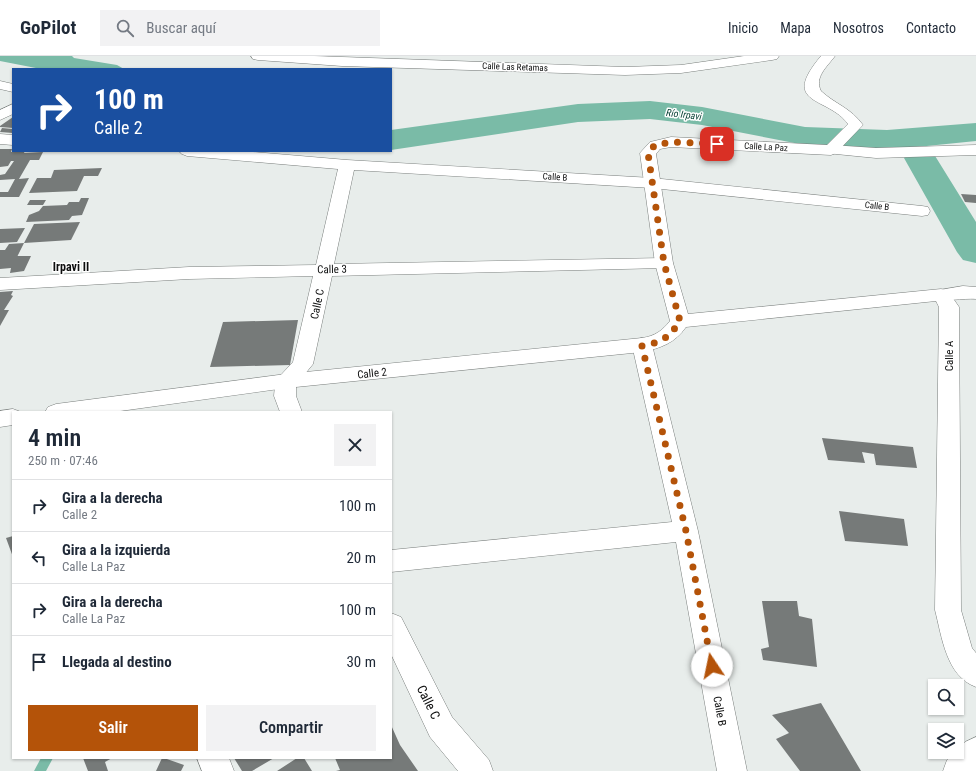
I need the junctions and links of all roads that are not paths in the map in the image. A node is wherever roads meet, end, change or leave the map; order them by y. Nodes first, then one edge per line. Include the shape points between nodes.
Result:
1 (258, 56) edge
2 (772, 56) edge
3 (828, 56) edge
4 (0, 85) edge
5 (12, 88) edge
6 (12, 109) edge
7 (0, 116) edge
8 (0, 139) edge
9 (12, 140) edge
10 (834, 148) junction
11 (976, 150) edge
12 (198, 152) edge
13 (347, 165) junction
14 (652, 183) junction
15 (922, 211) dead end
16 (664, 263) junction
17 (324, 269) junction
18 (0, 284) edge
19 (976, 293) edge
20 (941, 294) junction
21 (680, 321) junction
22 (642, 346) junction
23 (286, 381) junction
24 (90, 410) edge
25 (73, 411) edge
26 (291, 411) edge
27 (12, 417) edge
28 (0, 419) edge
29 (686, 531) junction
30 (392, 561) edge
31 (392, 627) edge
32 (976, 674) edge
33 (976, 752) edge
34 (212, 759) edge
35 (218, 771) edge
36 (478, 771) edge
37 (732, 771) edge
38 (958, 771) edge

1 - 2 street, Calle Las Retamas via 342,62 625,71 681,69
3 - 10 street via 812,78 813,92 849,114 856,125
4 - 5 street
6 - 7 street
8 - 9 street
10 - 11 street via 876,153
10 - 14 street, Calle La Paz via 671,142 660,144 655,145 648,153
12 - 13 street, Calle B
13 - 14 street, Calle B
13 - 17 street, Calle C
14 - 15 street, Calle B
14 - 16 street, Calle La Paz
16 - 17 street, Calle 3
16 - 21 street, Calle La Paz
17 - 18 street, Calle 3 via 189,273
17 - 23 street, Calle C via 304,364
19 - 20 street
20 - 21 street
20 - 32 street, Calle A via 949,307 948,610 960,654
21 - 22 street, Calle 2 via 660,342
22 - 23 street, Calle 2
22 - 29 street, Calle B
23 - 24 street, Calle 2
23 - 26 street via 284,396
24 - 25 street, Calle 2
27 - 28 street
29 - 30 street
29 - 37 street, Calle B
31 - 36 street, Calle C via 441,727
33 - 38 street
34 - 35 street

